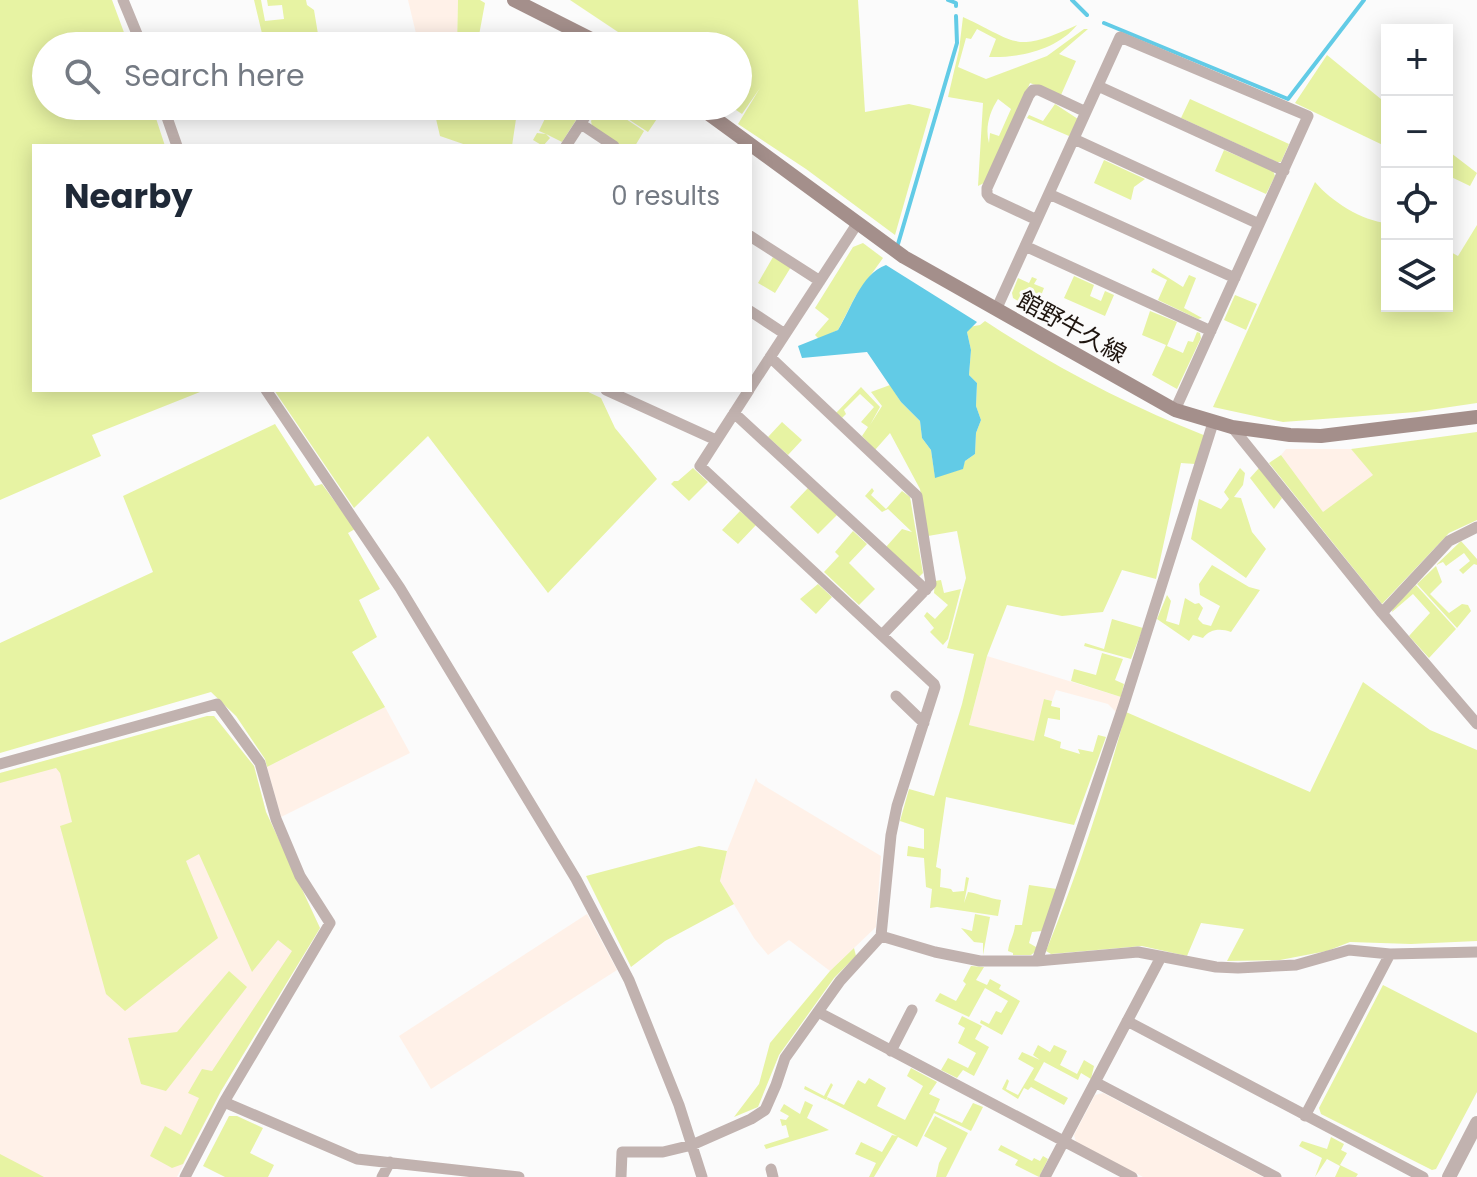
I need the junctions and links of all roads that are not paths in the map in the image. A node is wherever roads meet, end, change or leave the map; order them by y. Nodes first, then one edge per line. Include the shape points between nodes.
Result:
1 (123, 0) edge
2 (514, 0) edge
3 (136, 32) edge
4 (577, 32) edge
5 (1098, 86) junction
6 (1086, 112) junction
7 (168, 120) edge
8 (583, 120) edge
9 (717, 120) edge
10 (581, 124) junction
11 (1074, 139) junction
12 (176, 144) edge
13 (567, 144) edge
14 (611, 144) edge
15 (749, 144) edge
16 (752, 146) edge
17 (1284, 171) junction
18 (1049, 194) junction
19 (1037, 220) junction
20 (857, 224) junction
21 (1259, 224) junction
22 (752, 237) edge
23 (1025, 246) junction
24 (1235, 278) junction
25 (820, 281) junction
26 (996, 310) junction
27 (752, 312) edge
28 (1211, 331) junction
29 (785, 334) junction
30 (770, 357) junction
31 (752, 385) edge
32 (267, 392) edge
33 (610, 392) edge
34 (747, 392) edge
35 (1175, 410) junction
36 (734, 413) junction
37 (1477, 417) edge
38 (1213, 423) junction
39 (1232, 427) junction
40 (716, 440) junction
41 (1477, 527) edge
42 (926, 590) junction
43 (1382, 613) junction
44 (882, 635) junction
45 (896, 696) dead end
46 (924, 723) junction
47 (1477, 724) edge
48 (0, 764) edge
49 (881, 936) junction
50 (1477, 952) edge
51 (1390, 954) junction
52 (1161, 957) junction
53 (1037, 961) junction
54 (912, 1010) dead end
55 (818, 1012) junction
56 (1127, 1021) junction
57 (891, 1051) junction
58 (1095, 1082) junction
59 (224, 1102) junction
60 (1305, 1116) junction
61 (1477, 1123) edge
62 (1064, 1141) junction
63 (692, 1145) junction
64 (390, 1162) junction
65 (450, 1173) edge
66 (1117, 1174) edge
67 (185, 1177) edge
68 (382, 1177) edge
69 (511, 1177) edge
70 (519, 1177) edge
71 (621, 1177) edge
72 (702, 1177) edge
73 (1045, 1177) edge
74 (1132, 1177) edge
75 (1276, 1177) edge
76 (1423, 1177) edge
77 (1449, 1177) edge

1 - 3 street
2 - 4 main road
5 - 6 street
5 - 17 street
5 - 17 street via 1120,37 1308,116
6 - 11 street
6 - 19 street via 1039,90 1029,95 987,194
7 - 12 street
8 - 10 street
9 - 15 main road, 館野牛久線
10 - 13 street
10 - 14 street
11 - 18 street
11 - 21 street
16 - 20 main road, 館野牛久線
17 - 21 street
18 - 19 street
18 - 24 street
19 - 23 street
20 - 25 street
20 - 26 main road, 館野牛久線
21 - 24 street
22 - 25 street
23 - 26 street
23 - 28 street
24 - 28 street
25 - 29 street
26 - 35 main road, 館野牛久線
27 - 29 street
28 - 35 street
29 - 30 street
30 - 31 street
30 - 42 street via 917,496 931,584
32 - 63 street via 400,588 576,879 629,980
33 - 40 street
34 - 36 street
35 - 38 main road, 館野牛久線
36 - 40 street
36 - 42 street
37 - 39 main road, 館野牛久線 via 1321,436
38 - 39 main road, 館野牛久線
38 - 53 street
39 - 43 street
40 - 44 street via 700,466
41 - 43 street via 1449,541
42 - 44 street
43 - 47 street
44 - 46 street via 934,684
45 - 46 street
46 - 49 street via 894,821
48 - 59 street via 217,704 260,763 300,876 330,923
49 - 53 street via 980,961
49 - 55 street
50 - 51 street
51 - 52 street via 1349,950 1296,965 1238,968
51 - 60 street
52 - 53 street via 1138,952
52 - 56 street
54 - 57 street
55 - 57 street
55 - 63 street via 785,1058 765,1110
56 - 58 street
56 - 60 street
57 - 62 street
58 - 62 street
58 - 75 street
59 - 64 street via 357,1159
59 - 67 street
60 - 76 street
61 - 77 street
62 - 66 street
62 - 73 street
63 - 71 street via 663,1152 622,1152
63 - 72 street
64 - 65 street
64 - 68 street
65 - 69 street
66 - 74 street
69 - 70 street

